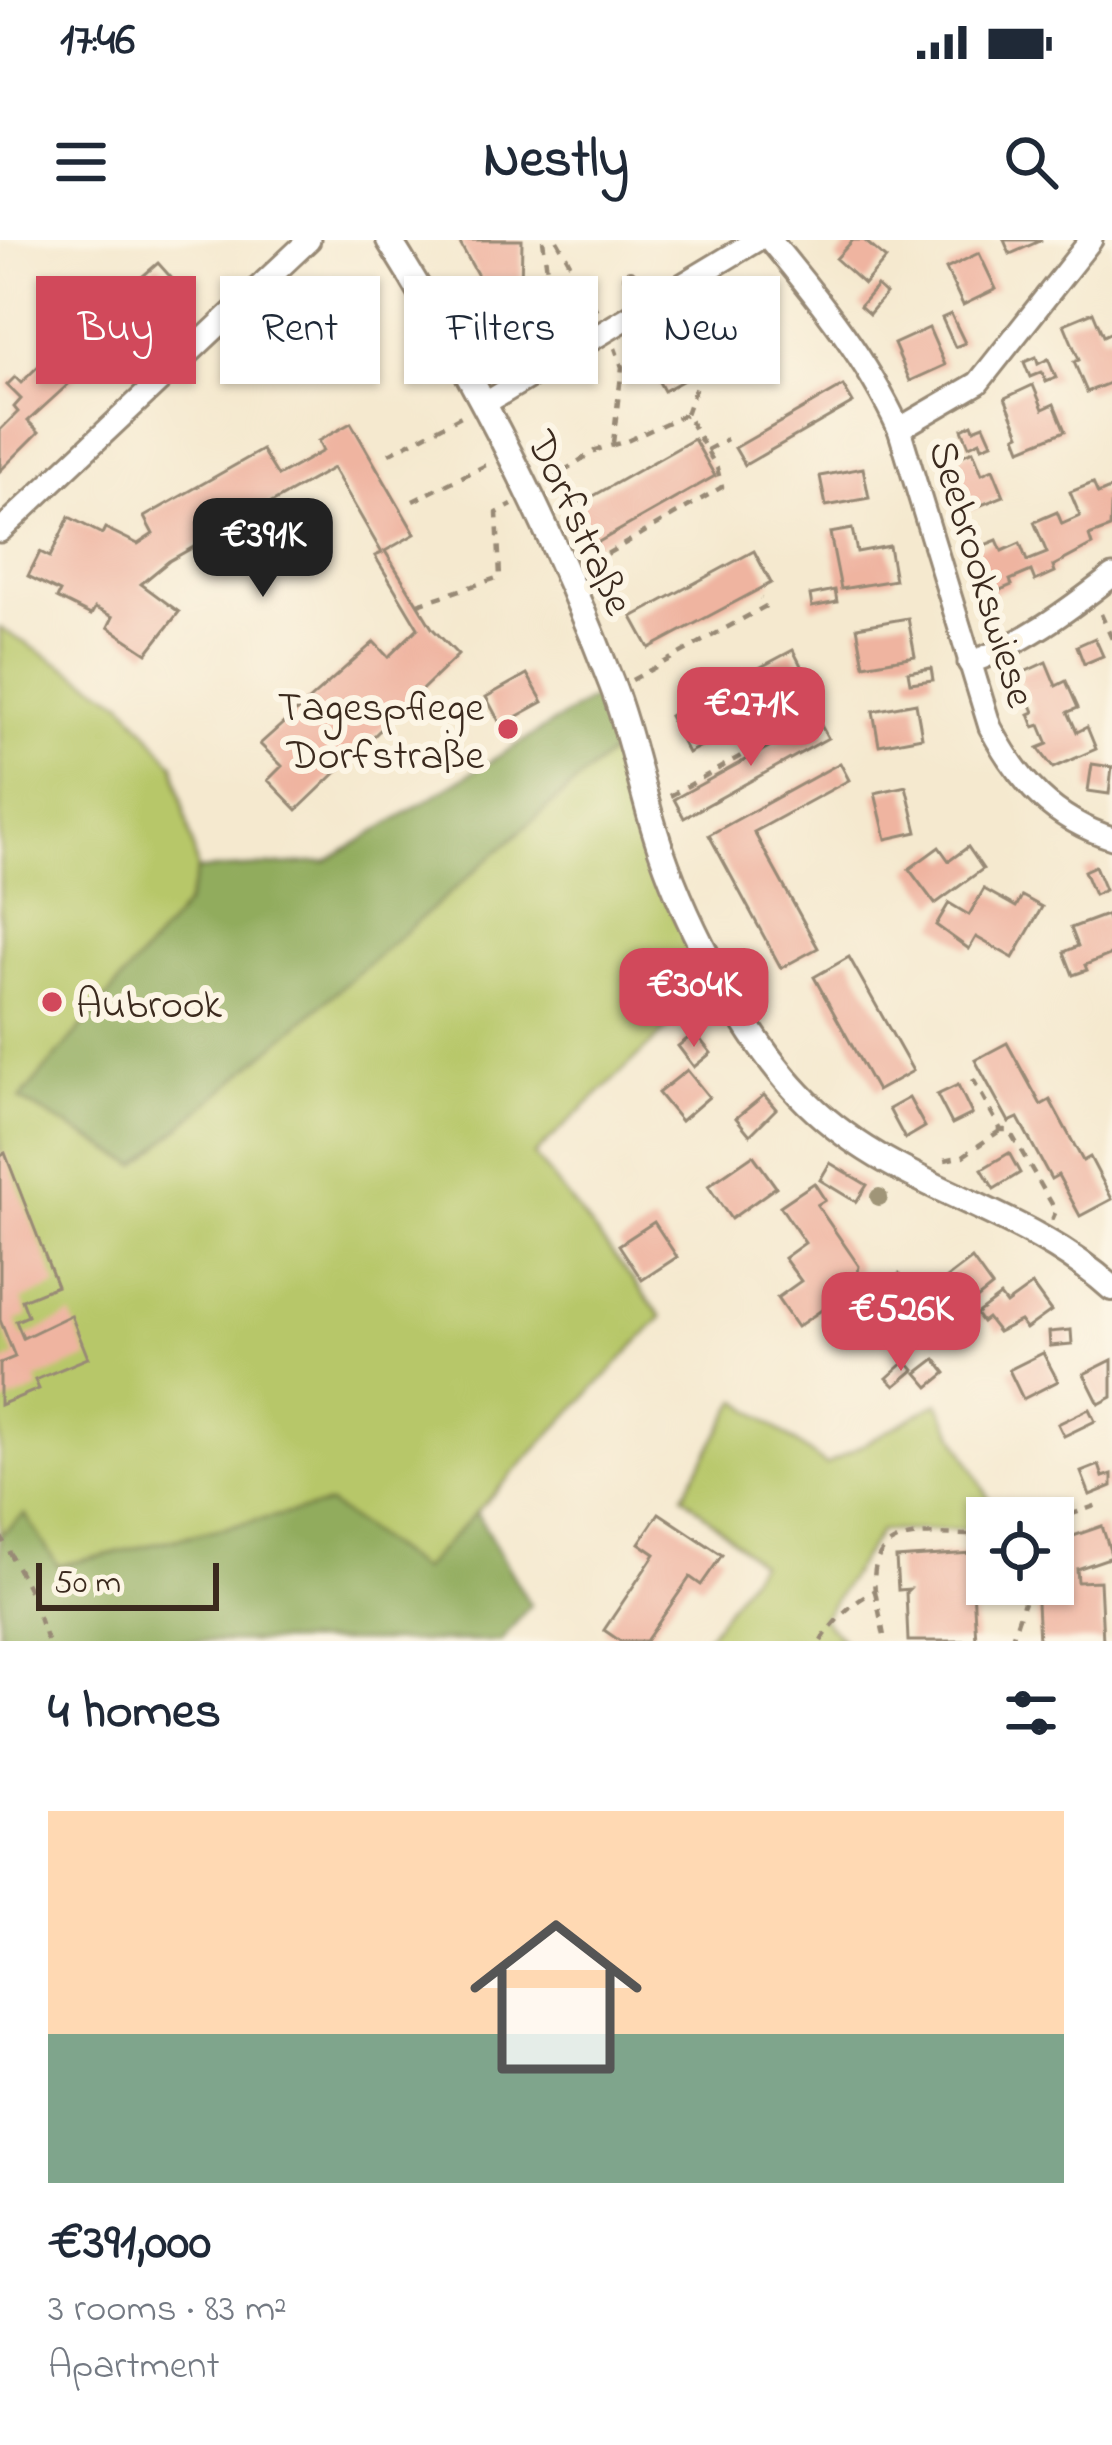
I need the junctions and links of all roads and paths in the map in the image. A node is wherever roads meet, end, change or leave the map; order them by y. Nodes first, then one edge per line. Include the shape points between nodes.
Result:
1 (309, 240) edge
2 (389, 240) edge
3 (543, 240) edge
4 (557, 240) edge
5 (770, 240) edge
6 (1091, 240) edge
7 (744, 244) edge
8 (411, 276) edge
9 (548, 276) edge
10 (696, 276) edge
11 (622, 323) edge
12 (608, 331) junction
13 (473, 384) edge
14 (697, 384) edge
15 (484, 404) junction
16 (686, 414) junction
17 (899, 429) junction
18 (727, 439) dead end
19 (613, 442) junction
20 (707, 450) junction
21 (509, 453) junction
22 (388, 454) dead end
23 (551, 480) dead end
24 (530, 496) junction
25 (413, 501) dead end
26 (0, 531) edge
27 (1112, 576) edge
28 (568, 577) junction
29 (1090, 593) junction
30 (761, 598) dead end
31 (418, 604) dead end
32 (1112, 639) edge
33 (969, 663) junction
34 (633, 679) dead end
35 (800, 704) dead end
36 (671, 795) dead end
37 (1112, 838) edge
38 (973, 1079) dead end
39 (1001, 1130) junction
40 (945, 1160) dead end
41 (1045, 1237) junction
42 (1112, 1288) edge
43 (1103, 1503) dead end
44 (1074, 1513) edge
45 (0, 1535) edge
46 (966, 1535) edge
47 (875, 1591) junction
48 (1023, 1605) edge
49 (47, 1641) edge
50 (820, 1641) edge
51 (885, 1641) edge
52 (1011, 1641) edge

1 - 26 street
2 - 8 street, Dorfstraße
3 - 9 path
4 - 12 path
5 - 17 street, Seebrookswiese via 863,362
6 - 17 street via 978,383
7 - 10 street
11 - 12 street
12 - 15 street
12 - 19 path via 622,367
13 - 15 street, Dorfstraße
14 - 16 path
15 - 21 street, Dorfstraße
15 - 22 path
16 - 19 path
16 - 20 path
17 - 33 street, Seebrookswiese
18 - 20 path
19 - 23 path
20 - 28 path via 722,487
21 - 24 street, Dorfstraße
21 - 25 path
24 - 28 street, Dorfstraße
24 - 31 path via 497,513 500,577
27 - 29 street
28 - 41 street, Dorfstraße via 614,688 672,881 721,980 794,1090 867,1153
29 - 32 path
29 - 33 street via 1010,648
30 - 34 path via 766,606
33 - 37 street, Seebrookswiese via 990,728 1028,786 1052,810
35 - 36 path via 808,718
38 - 39 path
39 - 40 path
39 - 41 path via 1009,1130 1056,1211
41 - 42 street, Dorfstraße
43 - 44 path
45 - 49 path
46 - 47 path via 886,1543 876,1558
47 - 50 path
47 - 51 path
48 - 52 path

